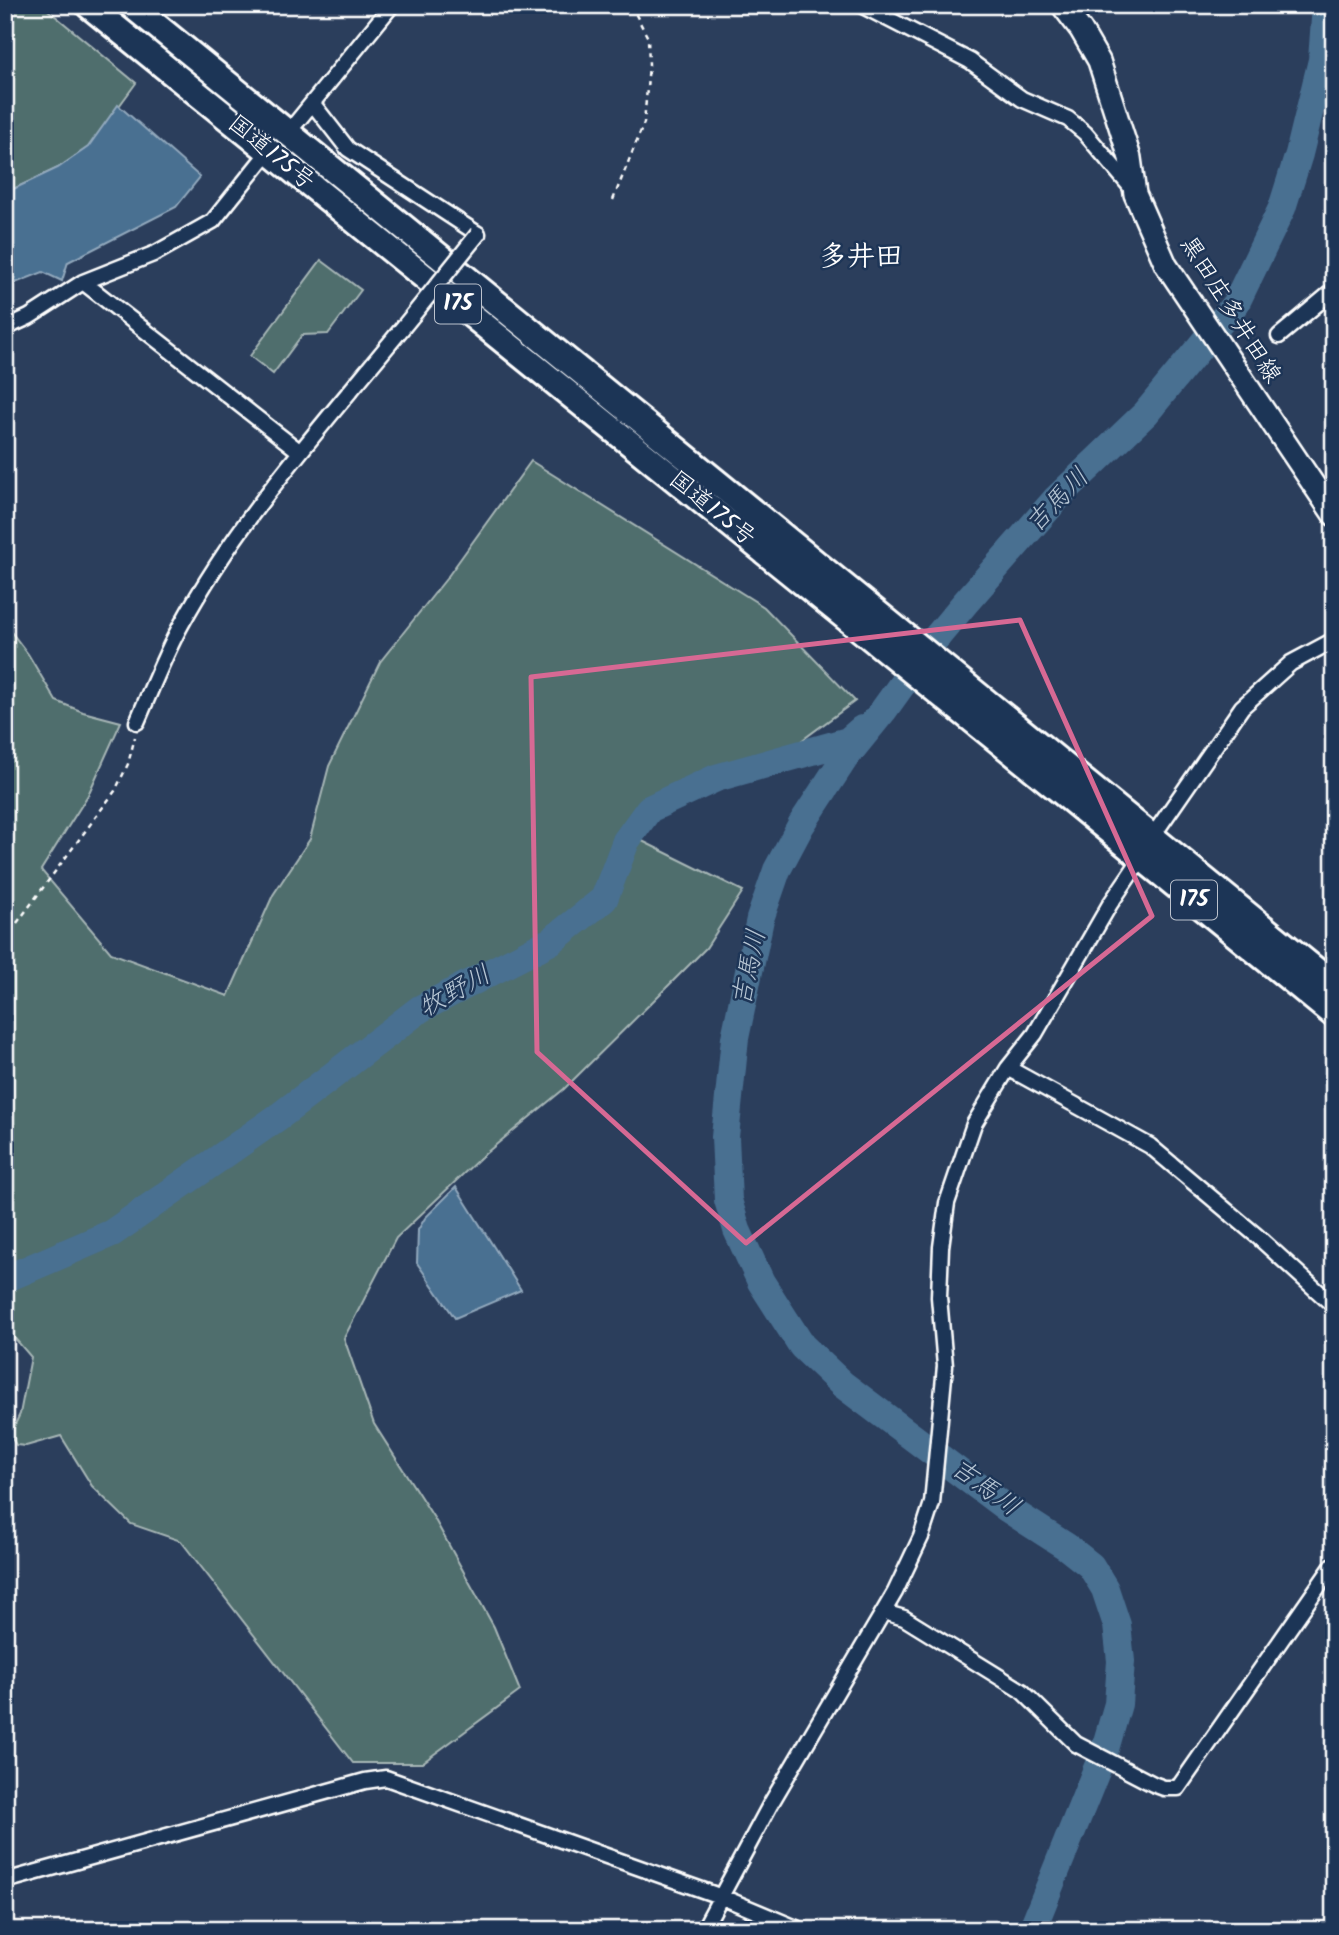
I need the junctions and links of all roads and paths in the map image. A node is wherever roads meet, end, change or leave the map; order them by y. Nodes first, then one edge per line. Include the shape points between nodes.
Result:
1 (88, 5) edge
2 (131, 5) edge
3 (392, 5) edge
4 (625, 5) edge
5 (861, 5) edge
6 (1062, 5) edge
7 (313, 104) junction
8 (287, 134) junction
9 (269, 152) junction
10 (1135, 194) junction
11 (613, 200) dead end
12 (83, 282) junction
13 (1334, 290) edge
14 (5, 328) edge
15 (1279, 336) dead end
16 (299, 451) junction
17 (1334, 515) edge
18 (835, 595) junction
19 (1334, 640) edge
20 (137, 722) joint
21 (1147, 847) junction
22 (5, 939) edge
23 (1334, 985) edge
24 (1334, 1015) edge
25 (1008, 1068) junction
26 (1334, 1306) edge
27 (1334, 1564) edge
28 (884, 1612) junction
29 (5, 1881) edge
30 (722, 1897) junction
31 (704, 1930) edge
32 (800, 1930) edge

1 - 9 highway, 国道175号 / 175
2 - 8 highway, 国道175号 / 175
3 - 7 street
4 - 11 path via 634,11 648,38 649,65 644,123
5 - 10 street via 970,61 1022,99 1068,119 1086,133
6 - 10 main road, 黒田庄多井田線 via 1099,61 1130,158
7 - 8 street
7 - 16 street, bridge via 348,149 478,234
8 - 18 highway, 国道175号 / 175
9 - 12 street via 213,221 156,253
9 - 18 highway, 国道175号 / 175
10 - 17 main road, 黒田庄多井田線 via 1166,265
12 - 14 street
12 - 16 street
13 - 15 street
16 - 20 street via 233,541 181,626
18 - 21 highway, 国道175号 / 175
19 - 21 street via 1291,663 1242,707
20 - 22 path via 128,764 115,791
21 - 23 highway, 国道175号 / 175
21 - 24 highway, 国道175号 / 175
21 - 25 street via 1035,1034
25 - 26 street via 1150,1146
25 - 28 street via 974,1124 947,1203 939,1284 944,1366 932,1503
27 - 28 street via 1178,1788 1153,1784 1076,1744 1022,1691 904,1618
28 - 30 street via 770,1805
29 - 30 street via 386,1778
30 - 31 street
30 - 32 street

